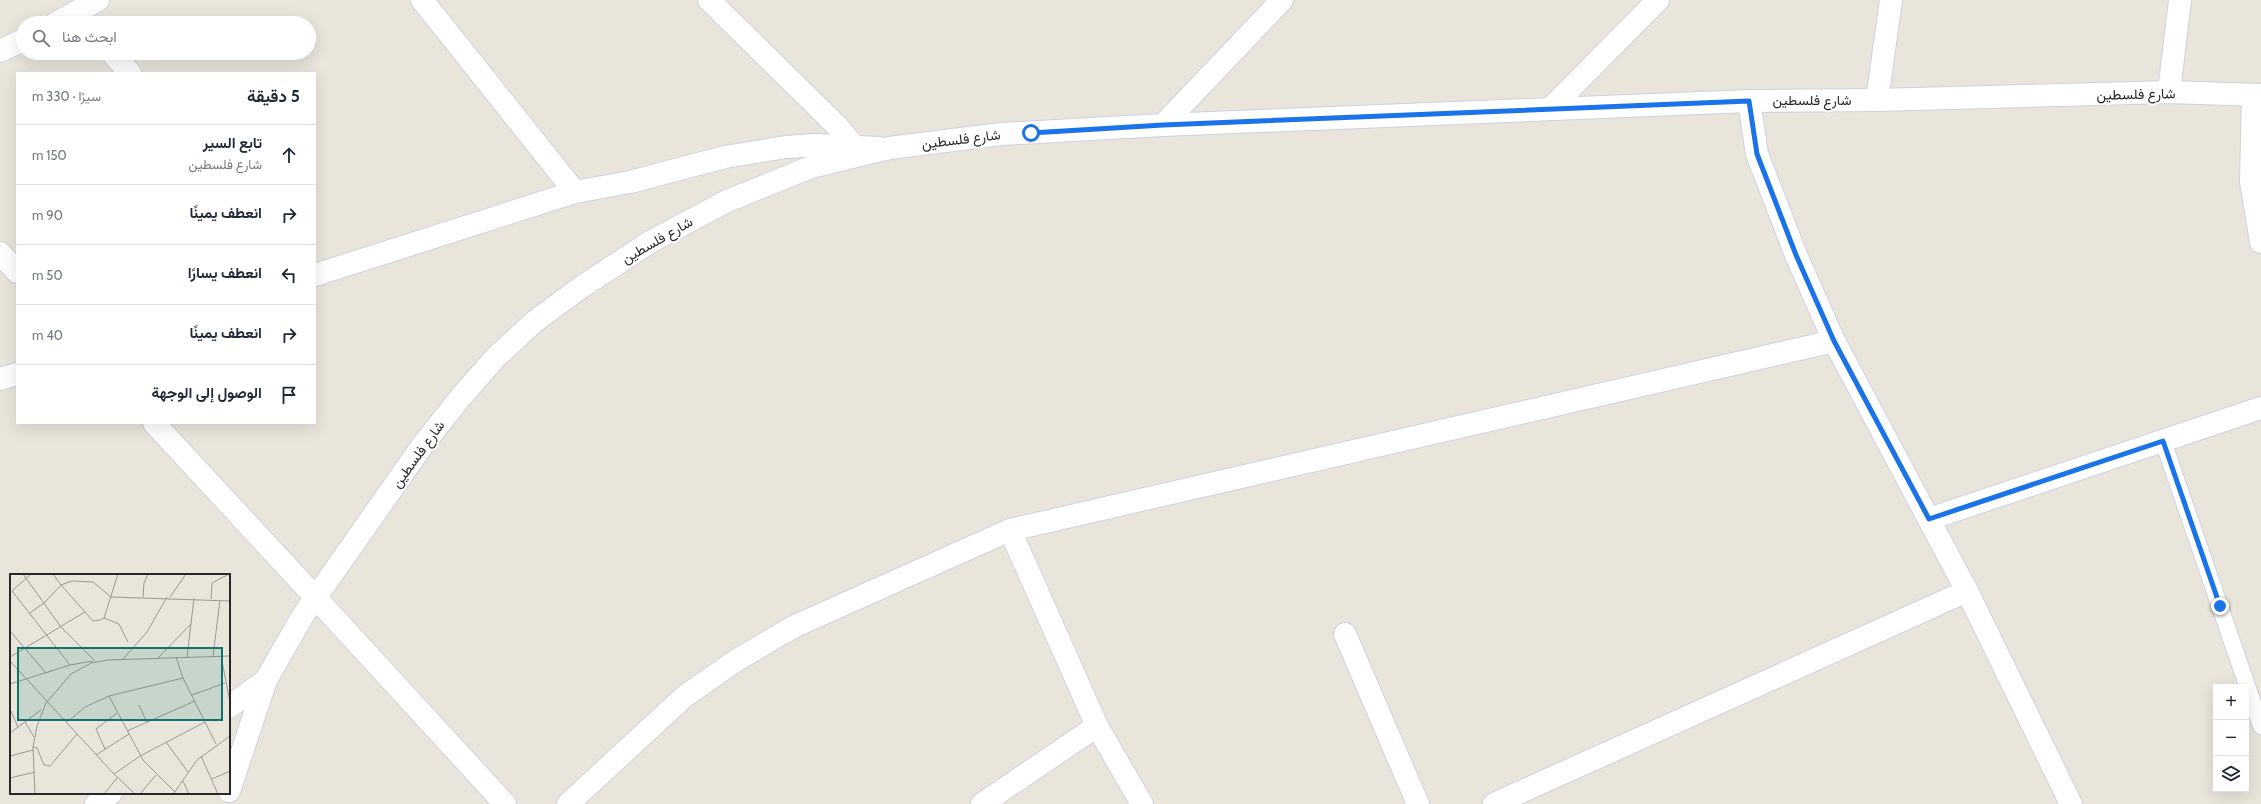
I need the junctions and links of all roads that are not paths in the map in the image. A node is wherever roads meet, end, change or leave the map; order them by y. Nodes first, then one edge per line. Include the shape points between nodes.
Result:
1 (98, 0) edge
2 (422, 0) edge
3 (709, 0) edge
4 (1282, 0) edge
5 (1658, 0) edge
6 (1891, 0) edge
7 (2180, 0) edge
8 (76, 12) edge
9 (16, 43) edge
10 (0, 51) edge
11 (118, 60) edge
12 (129, 72) edge
13 (2169, 92) junction
14 (2257, 95) edge
15 (1877, 100) junction
16 (1749, 101) junction
17 (1550, 109) junction
18 (1163, 125) junction
19 (855, 147) junction
20 (889, 148) junction
21 (575, 192) junction
22 (2261, 242) edge
23 (0, 253) edge
24 (16, 271) edge
25 (316, 275) edge
26 (1834, 341) junction
27 (16, 374) edge
28 (0, 379) edge
29 (2261, 408) edge
30 (155, 424) edge
31 (2163, 441) junction
32 (1929, 519) junction
33 (1010, 530) junction
34 (1967, 591) junction
35 (316, 598) junction
36 (1345, 634) dead end
37 (266, 680) junction
38 (230, 706) edge
39 (1096, 726) junction
40 (2261, 726) edge
41 (230, 789) edge
42 (110, 794) edge
43 (228, 794) edge
44 (96, 804) edge
45 (225, 804) edge
46 (505, 804) edge
47 (568, 804) edge
48 (982, 804) edge
49 (1142, 804) edge
50 (1418, 804) edge
51 (1494, 804) edge
52 (2071, 804) edge

1 - 8 street
2 - 21 street
3 - 19 street via 836,124
4 - 18 street
5 - 17 street
6 - 15 street
7 - 13 street
9 - 10 street
11 - 12 street
13 - 14 street, شارع فلسطين
13 - 15 street, شارع فلسطين
14 - 22 street via 2251,182
15 - 16 street, شارع فلسطين
16 - 17 street, شارع فلسطين
16 - 26 street via 1760,160 1796,255
17 - 18 street, شارع فلسطين
18 - 20 street, شارع فلسطين via 1001,134
19 - 20 street
19 - 21 street via 786,147 725,157 630,182
20 - 35 street, شارع فلسطين via 811,167 727,201 650,242 534,322 496,357 422,446
21 - 25 street
23 - 24 street
26 - 32 street
26 - 33 street
27 - 28 street
29 - 31 street
30 - 35 street
31 - 32 street
31 - 40 lane
32 - 34 street
33 - 39 street
33 - 47 street via 793,627 737,660 684,696
34 - 51 street
34 - 52 street
35 - 37 street, شارع فلسطين via 302,617
35 - 46 street
36 - 50 street
37 - 38 street
37 - 41 street, شارع فلسطين
39 - 48 street
39 - 49 street
42 - 44 street
43 - 45 street, شارع فلسطين

